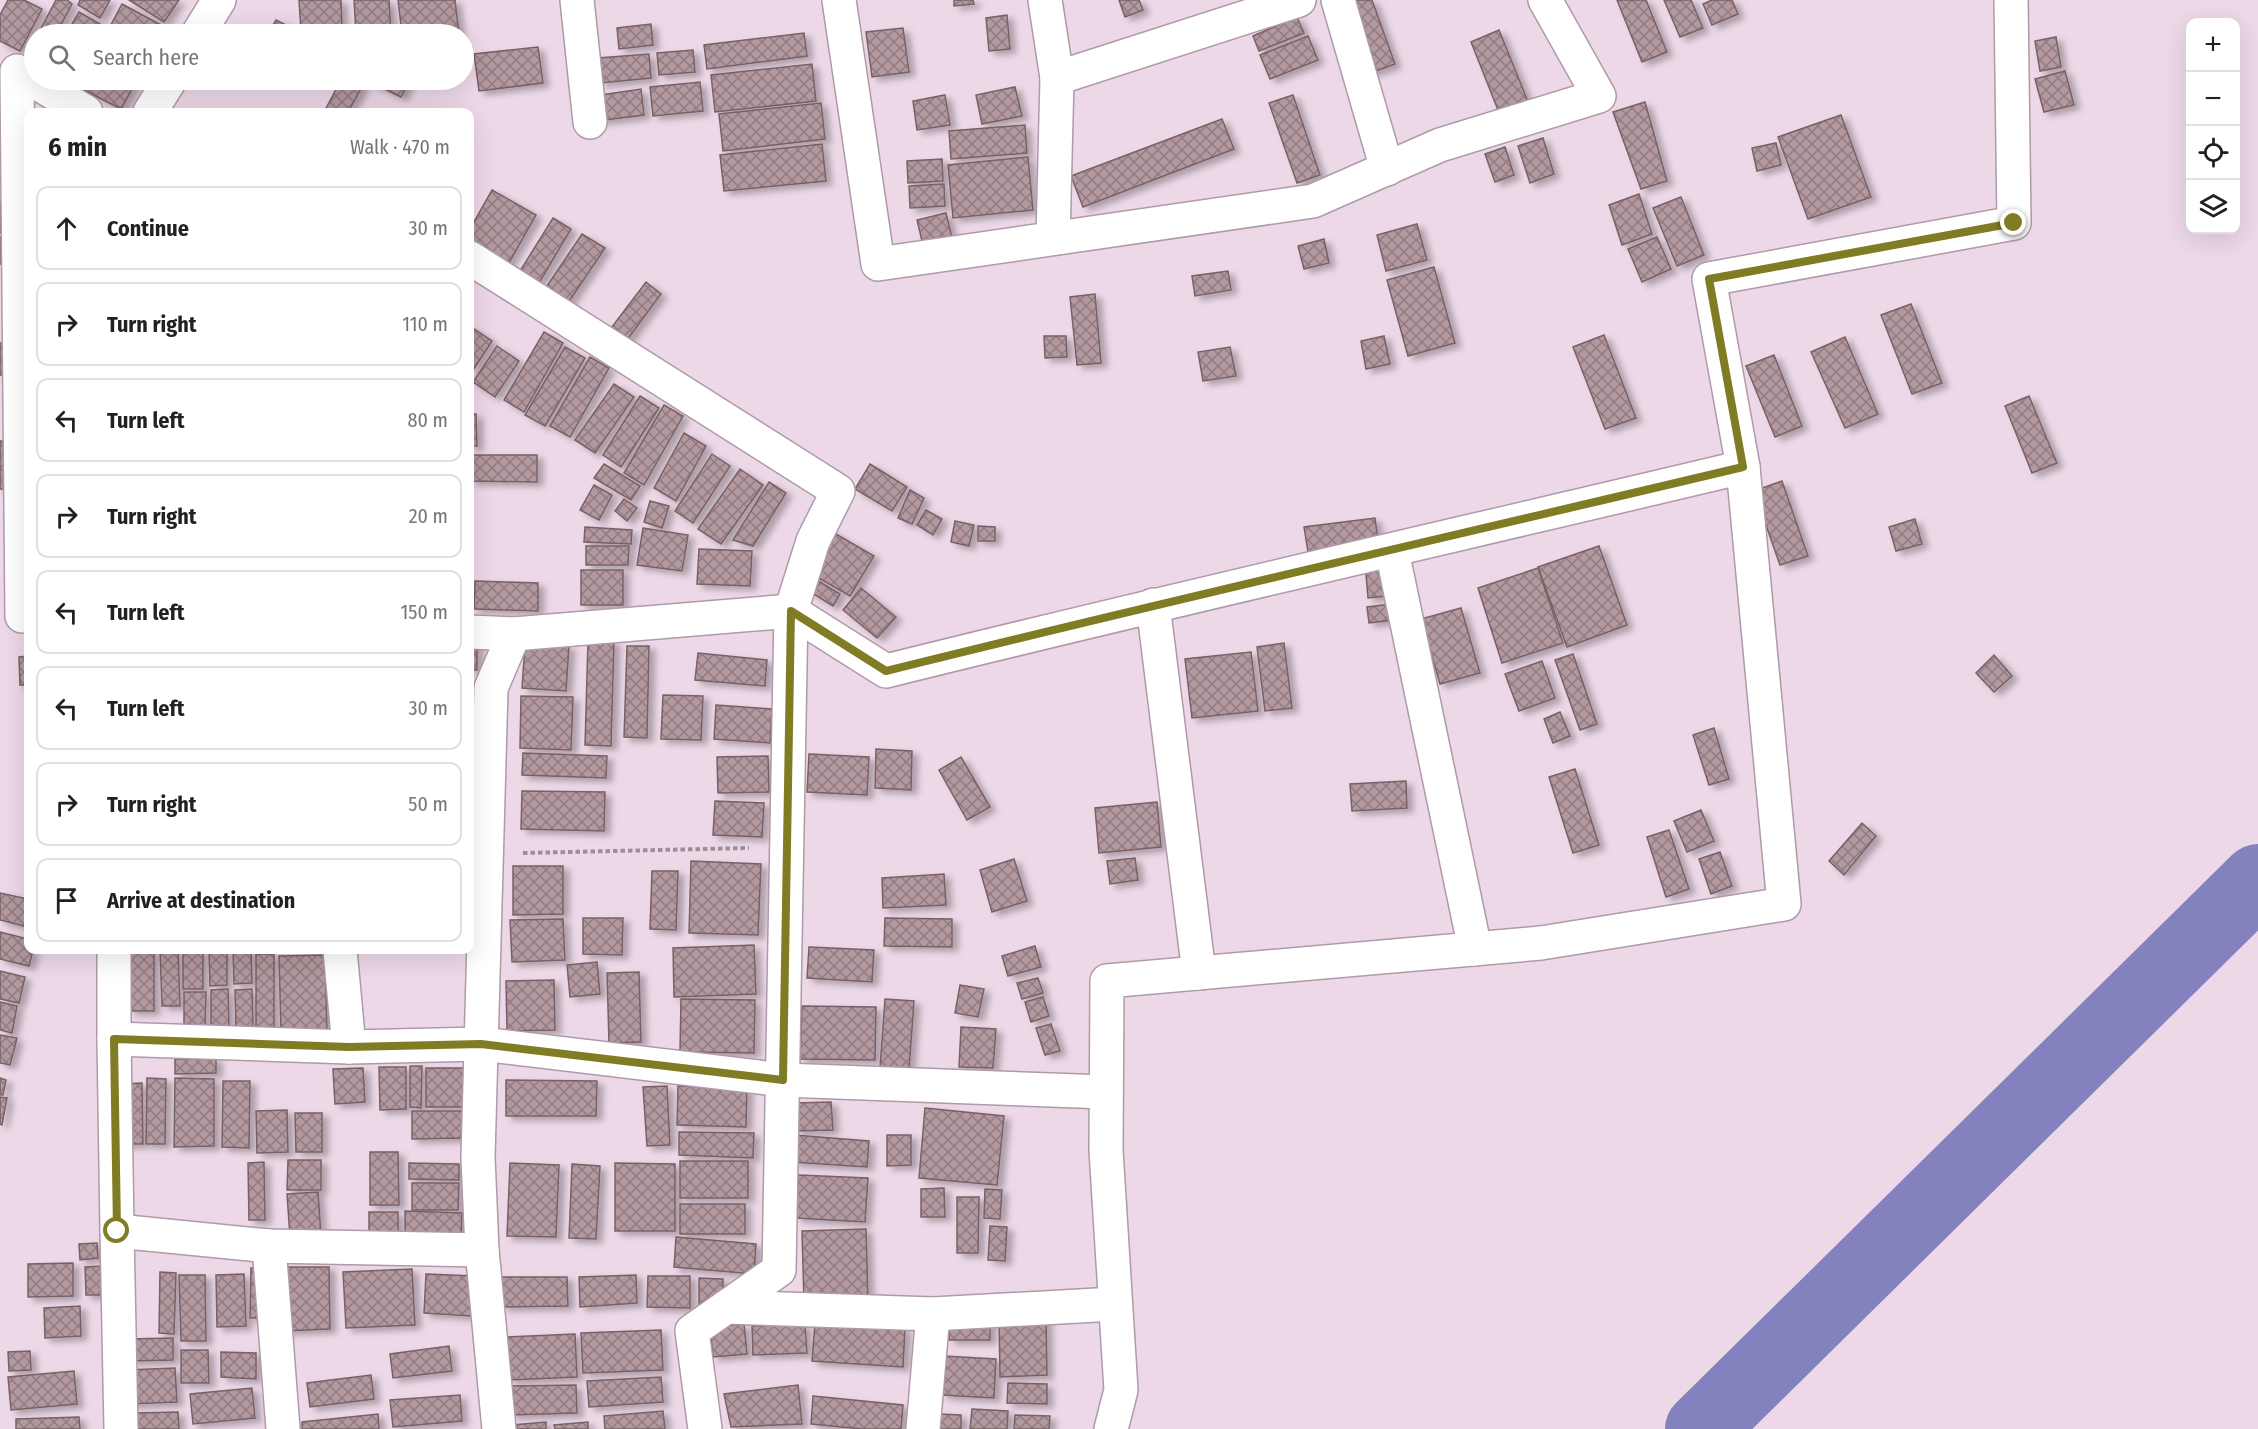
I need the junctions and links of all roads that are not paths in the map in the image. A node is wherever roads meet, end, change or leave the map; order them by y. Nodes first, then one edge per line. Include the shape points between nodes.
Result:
1 (219, 0) edge
2 (577, 0) edge
3 (839, 0) edge
4 (1045, 0) edge
5 (1299, 0) edge
6 (1338, 0) edge
7 (1545, 0) edge
8 (2011, 0) edge
9 (204, 24) edge
10 (8, 70) edge
11 (1057, 78) junction
12 (24, 79) edge
13 (45, 90) edge
14 (164, 90) edge
15 (79, 108) edge
16 (152, 108) edge
17 (590, 122) dead end
18 (1387, 169) junction
19 (1053, 238) junction
20 (474, 261) edge
21 (1743, 467) junction
22 (1392, 551) junction
23 (1153, 605) junction
24 (791, 611) junction
25 (17, 617) edge
26 (474, 632) edge
27 (514, 634) junction
28 (1475, 949) junction
29 (114, 954) edge
30 (340, 954) edge
31 (1199, 973) junction
32 (114, 1039) junction
33 (481, 1044) junction
34 (349, 1047) junction
35 (783, 1080) junction
36 (1106, 1092) junction
37 (117, 1231) junction
38 (269, 1246) junction
39 (482, 1250) junction
40 (1115, 1304) junction
41 (726, 1307) junction
42 (933, 1314) junction
43 (121, 1429) edge
44 (283, 1429) edge
45 (499, 1429) edge
46 (705, 1429) edge
47 (923, 1429) edge
48 (1111, 1429) edge

1 - 9 street
2 - 17 street
3 - 19 street via 878,264
4 - 11 street
5 - 11 street
6 - 18 street
7 - 18 street via 1599,96 1440,144
8 - 21 street via 2014,223 1709,279
10 - 12 street
10 - 25 street
11 - 19 street
13 - 15 street
14 - 16 street
18 - 19 street via 1313,201
20 - 24 street via 838,492 813,541
21 - 22 street
21 - 28 street via 1784,904
22 - 23 street
22 - 28 street
23 - 24 street via 886,671
23 - 31 street
24 - 27 street
24 - 35 street
26 - 27 street
27 - 33 street via 490,688
28 - 31 street
29 - 32 street
30 - 34 street
31 - 36 street via 1107,981
32 - 34 street
32 - 37 street
33 - 34 street
33 - 35 street
33 - 39 street via 478,1157
35 - 36 street
35 - 41 street via 779,1270
36 - 40 street
37 - 38 street
37 - 43 street
38 - 39 street
38 - 44 street
39 - 45 street
40 - 42 street
40 - 48 street via 1121,1390
41 - 42 street
41 - 46 street via 692,1330
42 - 47 street

